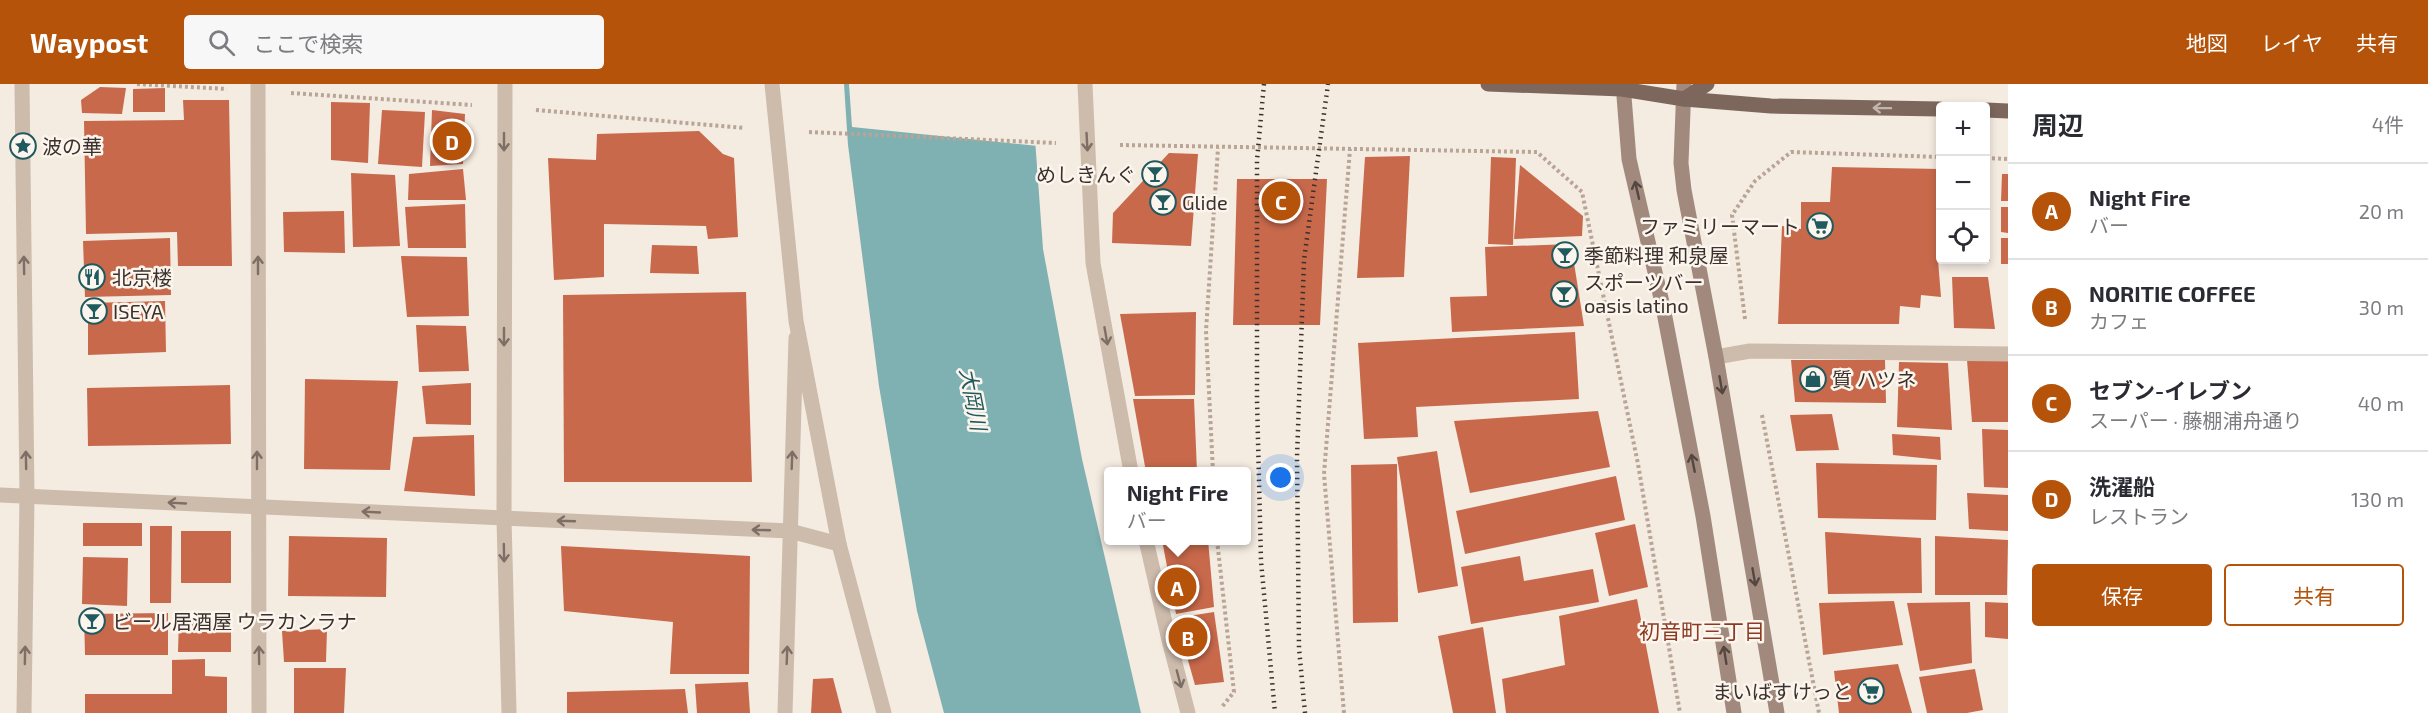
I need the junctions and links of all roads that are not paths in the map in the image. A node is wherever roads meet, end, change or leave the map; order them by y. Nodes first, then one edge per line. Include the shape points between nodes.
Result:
1 (22, 84) edge
2 (258, 84) edge
3 (505, 84) edge
4 (772, 84) edge
5 (1085, 84) edge
6 (1488, 84) edge
7 (1707, 84) edge
8 (1623, 87) edge
9 (1684, 91) edge
10 (1936, 109) edge
11 (1990, 110) edge
12 (2008, 111) edge
13 (796, 321) junction
14 (2008, 354) edge
15 (1716, 357) junction
16 (1130, 467) edge
17 (0, 495) edge
18 (27, 496) junction
19 (257, 507) junction
20 (504, 519) junction
21 (790, 531) junction
22 (839, 544) junction
23 (1147, 545) edge
24 (24, 713) edge
25 (259, 713) edge
26 (509, 713) edge
27 (785, 713) edge
28 (884, 713) edge
29 (1188, 713) edge
30 (1734, 713) edge
31 (1777, 713) edge

18 -> 1 street
19 -> 2 street
3 -> 20 street
4 - 13 street
5 -> 16 street via 1093,263
6 - 8 main road
7 - 9 main road
8 - 9 main road
30 -> 8 main road via 1703,516 1663,307 1629,159
10 -> 9 main road via 1771,106
9 - 15 main road via 1684,189
11 - 12 main road
21 -> 13 street
13 - 22 street
14 - 15 street via 1749,351
15 -> 31 main road
17 - 18 street
19 -> 18 street
24 -> 18 street
20 -> 19 street
25 -> 19 street
21 -> 20 street
20 -> 26 street
21 - 22 street
27 -> 21 street
22 - 28 street
23 -> 29 street

